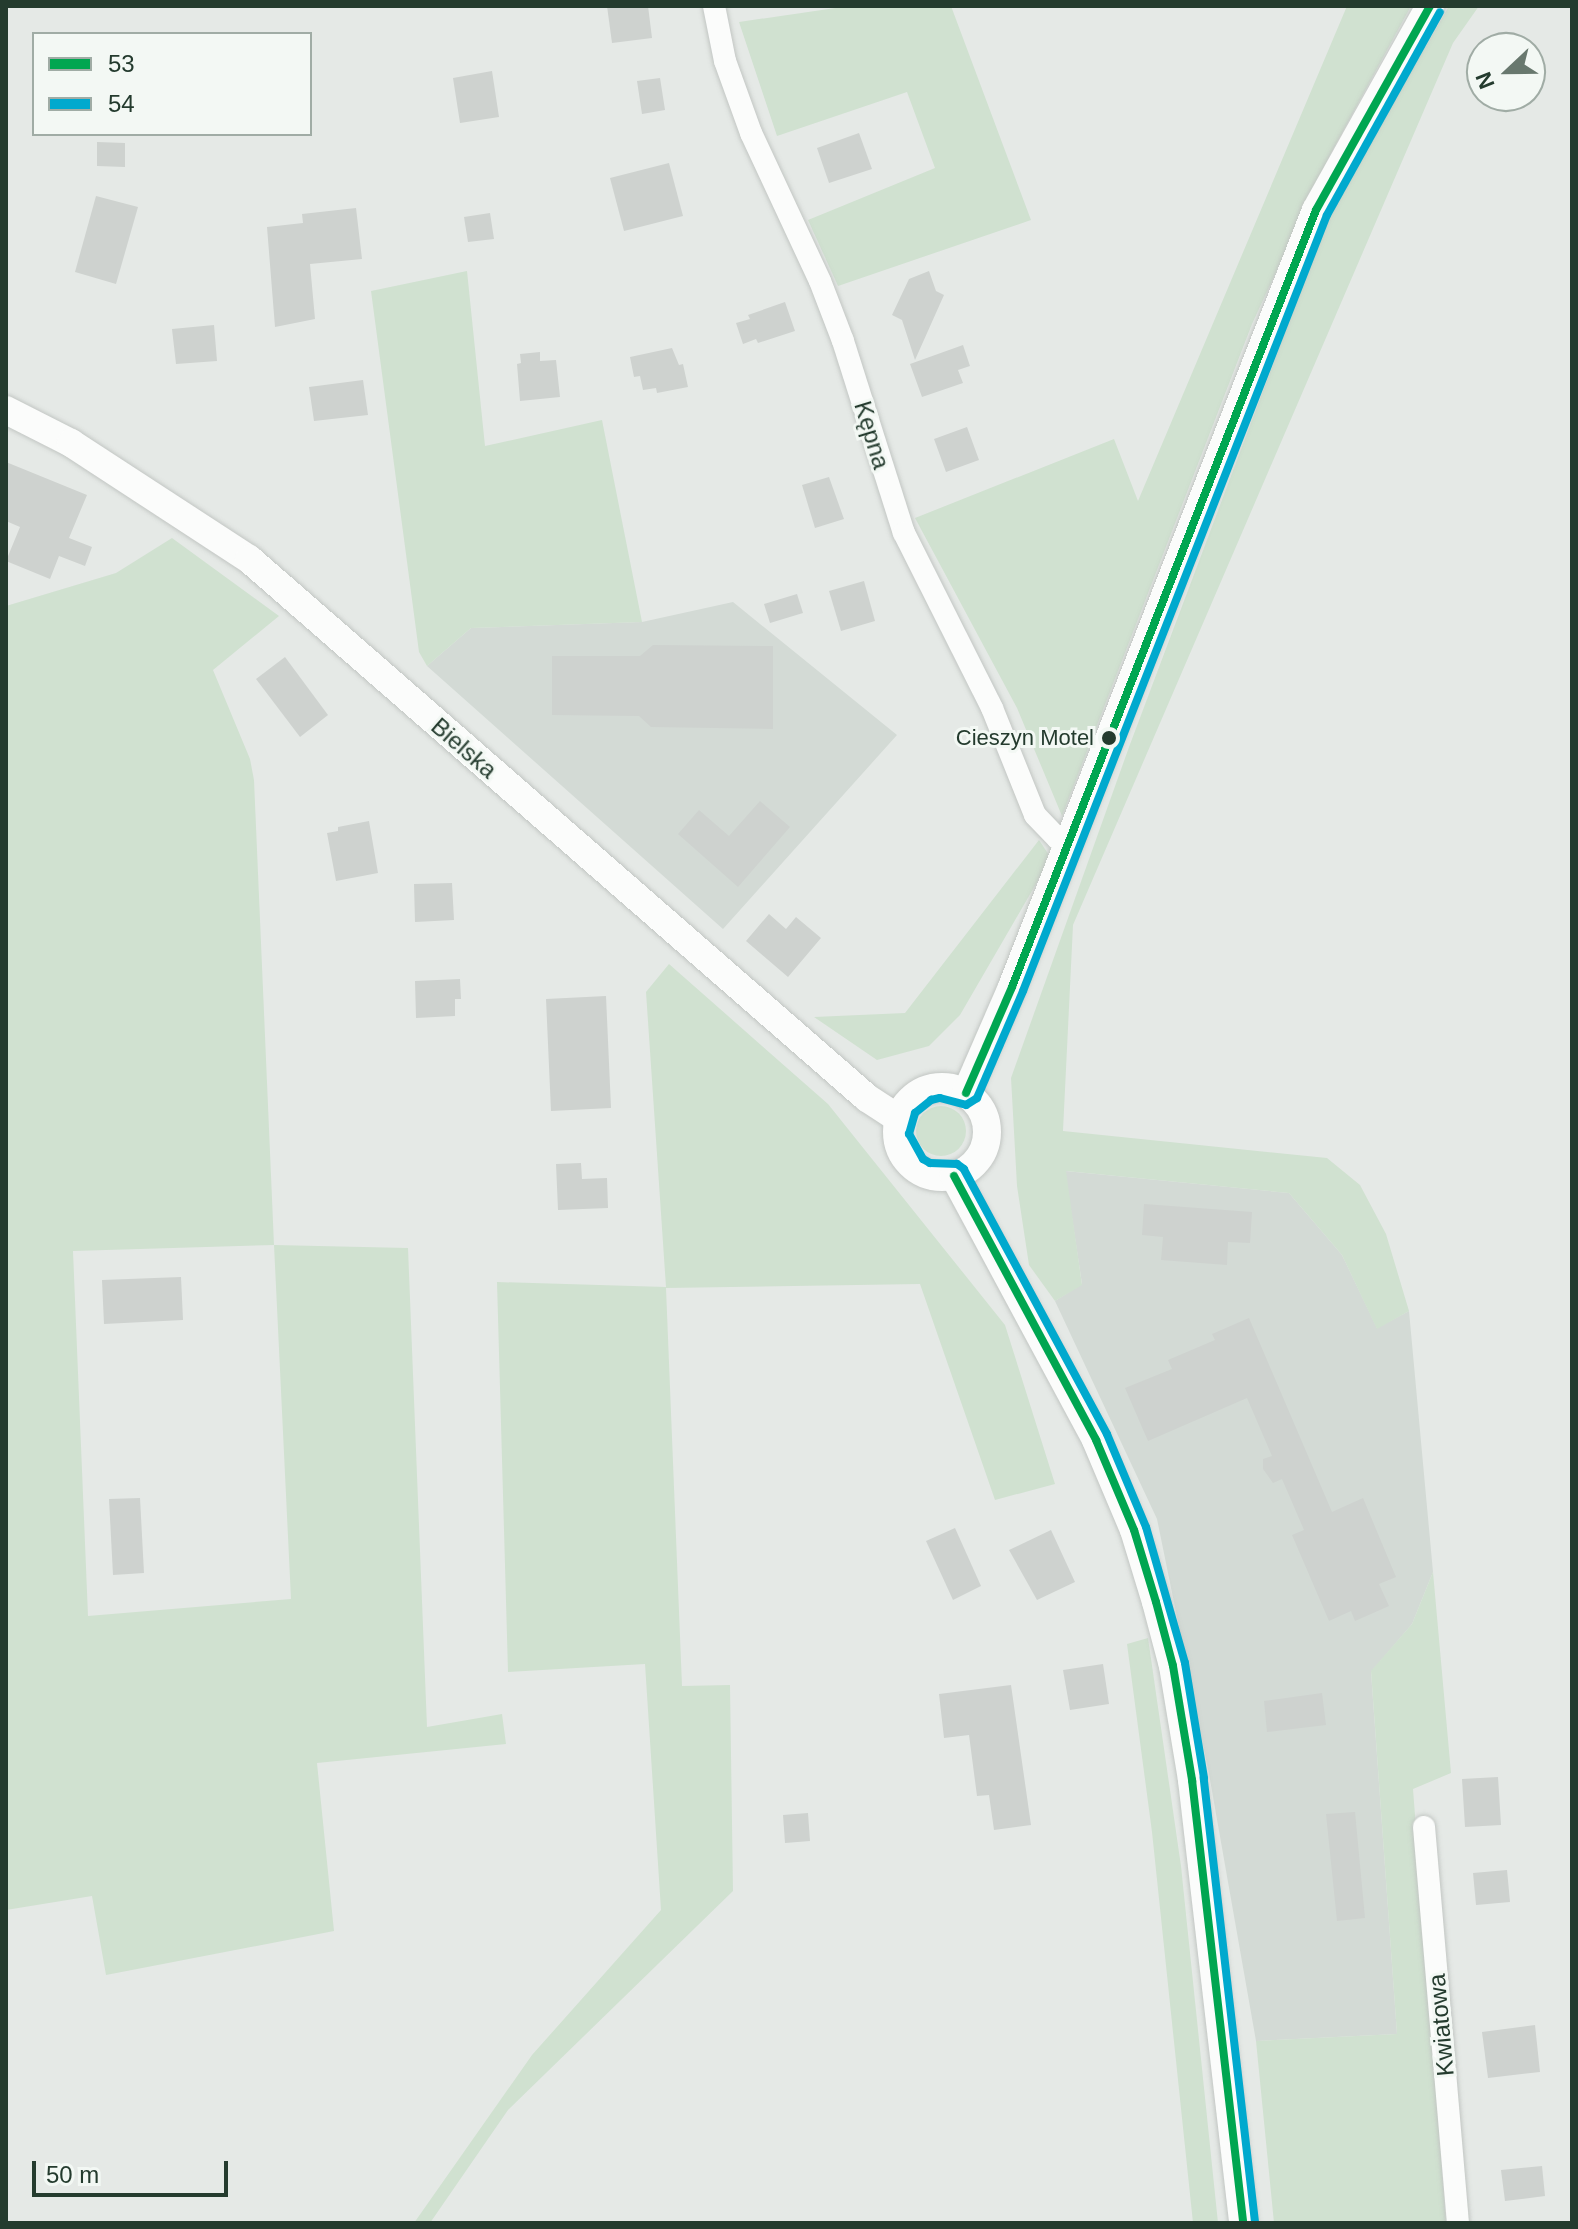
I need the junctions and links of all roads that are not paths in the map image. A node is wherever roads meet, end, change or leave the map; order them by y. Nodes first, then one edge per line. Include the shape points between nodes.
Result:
1 (714, 6) edge
2 (1430, 6) edge
3 (6, 410) edge
4 (1069, 843) junction
5 (966, 1093) junction
6 (899, 1119) junction
7 (954, 1176) junction
8 (1424, 1827) dead end
9 (1243, 2223) edge
10 (1458, 2223) edge

1 - 4 street, Kępna via 725,61 751,133 834,317 904,533 992,708 1035,815
2 - 4 street via 1316,210
3 - 6 street, Bielska via 85,451 249,559 843,1077
4 - 5 street
5 - 6 street via 940,1086 926,1089 904,1106
5 - 7 street via 985,1116 988,1131 979,1160
6 - 7 street via 899,1146 905,1159 927,1175
7 - 9 street via 1096,1440 1134,1530 1156,1602 1192,1780
8 - 10 street, Kwiatowa

